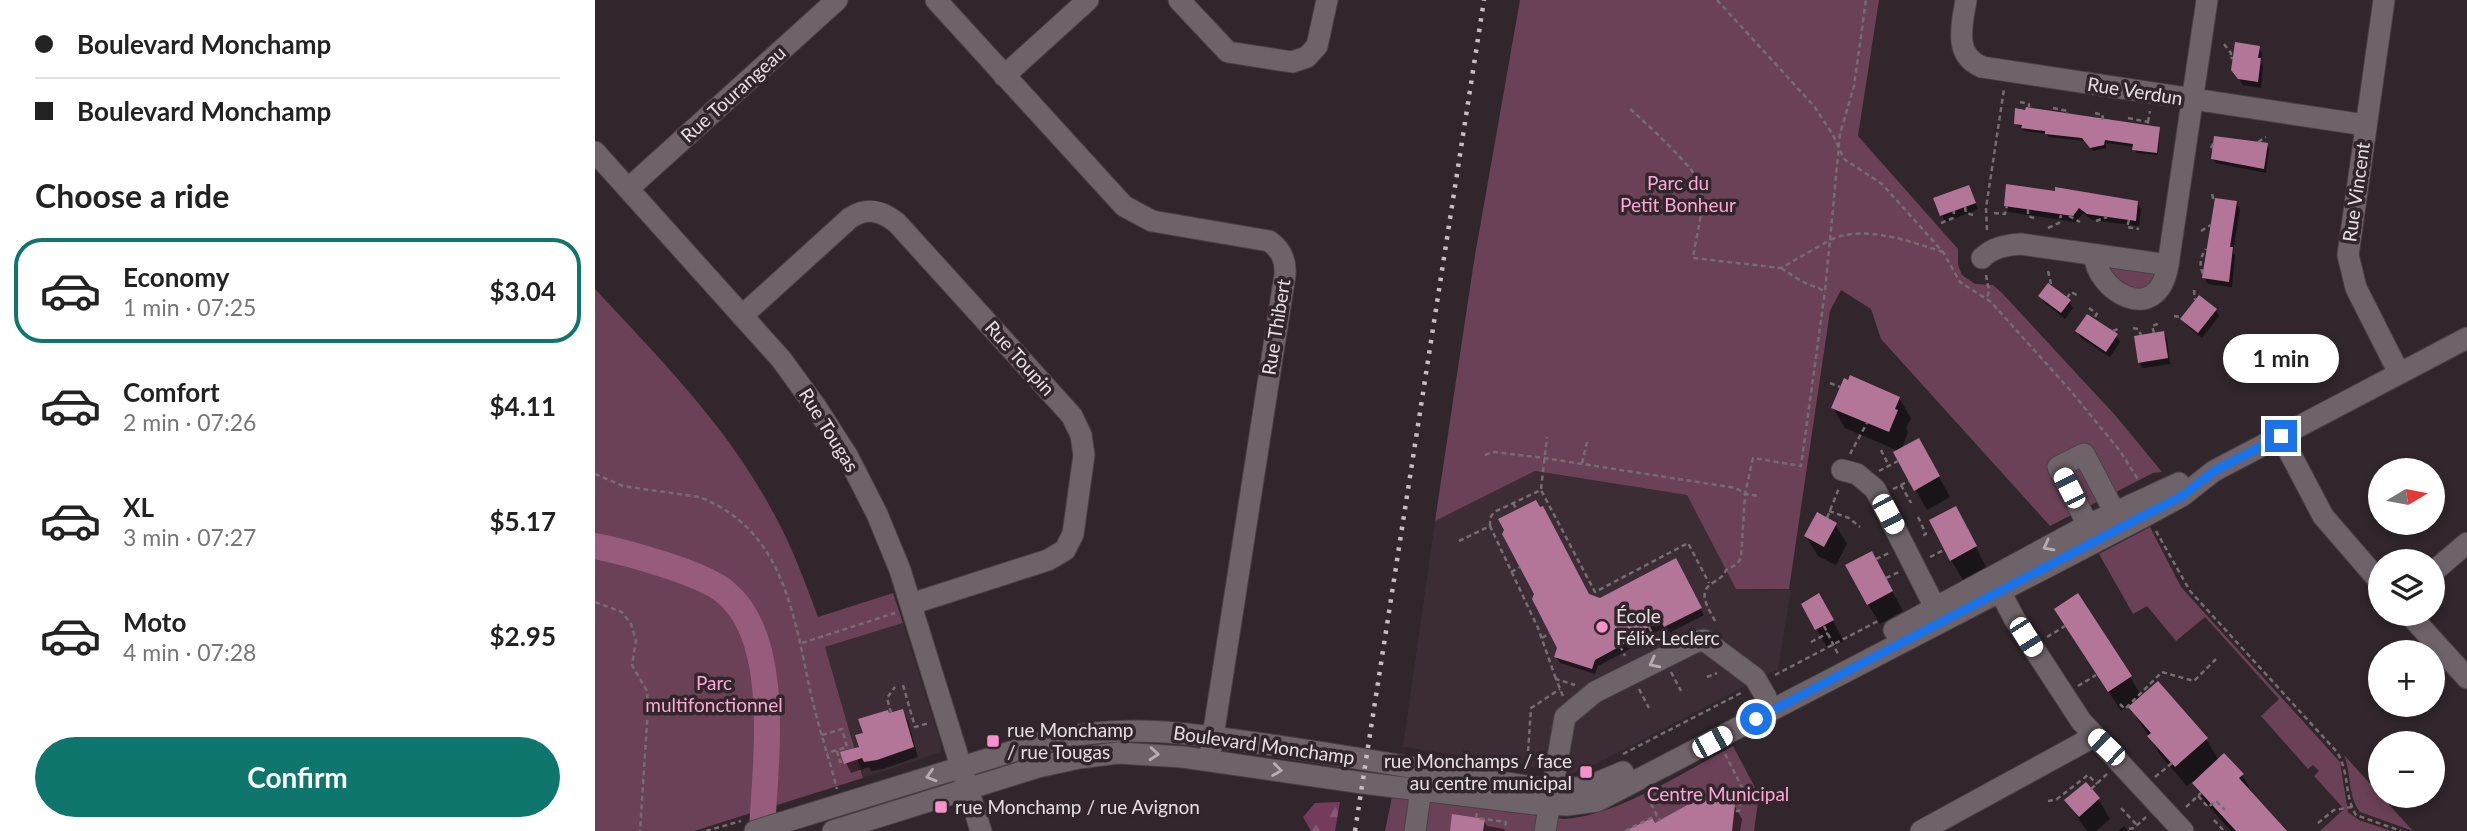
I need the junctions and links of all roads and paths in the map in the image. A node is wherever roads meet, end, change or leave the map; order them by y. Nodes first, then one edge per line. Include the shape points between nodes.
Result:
1 (837, 0) edge
2 (936, 0) edge
3 (1088, 0) edge
4 (1179, 0) edge
5 (1327, 0) edge
6 (1717, 0) edge
7 (1866, 0) edge
8 (1966, 0) edge
9 (2207, 0) edge
10 (2384, 0) edge
11 (2224, 44) dead end
12 (2233, 58) dead end
13 (1004, 76) junction
14 (2005, 86) dead end
15 (2193, 100) junction
16 (2020, 102) dead end
17 (2029, 107) dead end
18 (2053, 108) dead end
19 (1630, 109) dead end
20 (2095, 113) dead end
21 (2067, 114) dead end
22 (2128, 118) dead end
23 (2102, 120) dead end
24 (2148, 125) dead end
25 (2365, 125) junction
26 (1840, 134) junction
27 (1833, 135) junction
28 (2266, 137) dead end
29 (2214, 141) dead end
30 (2258, 142) dead end
31 (2211, 148) dead end
32 (1838, 149) junction
33 (595, 152) edge
34 (1847, 162) junction
35 (1837, 164) junction
36 (629, 188) junction
37 (2212, 194) dead end
38 (2214, 201) dead end
39 (2007, 206) dead end
40 (1965, 207) dead end
41 (2028, 209) dead end
42 (1954, 211) dead end
43 (1994, 213) dead end
44 (1973, 215) dead end
45 (2061, 215) dead end
46 (2069, 216) dead end
47 (2107, 217) dead end
48 (2034, 218) dead end
49 (2129, 220) dead end
50 (2096, 221) dead end
51 (2080, 222) dead end
52 (1941, 223) dead end
53 (2211, 225) dead end
54 (2044, 229) dead end
55 (2139, 229) dead end
56 (1987, 230) dead end
57 (2201, 232) dead end
58 (1830, 240) junction
59 (2206, 249) dead end
60 (1943, 252) junction
61 (2095, 255) junction
62 (1982, 258) dead end
63 (2168, 265) junction
64 (1781, 268) junction
65 (2048, 271) dead end
66 (2203, 274) dead end
67 (2051, 284) dead end
68 (1988, 285) dead end
69 (2194, 290) dead end
70 (1825, 291) junction
71 (2079, 296) dead end
72 (1987, 298) junction
73 (2067, 298) dead end
74 (2195, 300) dead end
75 (2089, 308) dead end
76 (742, 316) junction
77 (2174, 316) dead end
78 (2181, 317) dead end
79 (2094, 318) dead end
80 (2160, 323) dead end
81 (2120, 328) dead end
82 (2133, 328) dead end
83 (2113, 331) dead end
84 (2154, 333) dead end
85 (2141, 335) dead end
86 (2467, 338) edge
87 (2399, 373) junction
88 (1830, 383) dead end
89 (1840, 387) dead end
90 (1867, 423) dead end
91 (2281, 436) junction
92 (1547, 437) dead end
93 (1587, 442) dead end
94 (1881, 450) dead end
95 (1485, 455) dead end
96 (1545, 458) junction
97 (1582, 464) junction
98 (1889, 466) dead end
99 (1844, 470) junction
100 (2214, 471) junction
101 (595, 474) edge
102 (2140, 484) dead end
103 (1901, 485) dead end
104 (1541, 490) junction
105 (1745, 494) junction
106 (1758, 496) dead end
107 (1513, 503) junction
108 (1911, 503) dead end
109 (1517, 510) dead end
110 (1829, 511) junction
111 (2115, 513) junction
112 (1827, 518) dead end
113 (2153, 524) dead end
114 (2088, 525) junction
115 (1490, 526) junction
116 (1860, 527) dead end
117 (1934, 530) dead end
118 (1926, 534) dead end
119 (1459, 541) dead end
120 (2467, 543) edge
121 (2445, 562) edge
122 (1520, 567) dead end
123 (2368, 568) edge
124 (1511, 572) junction
125 (1709, 584) junction
126 (1996, 584) junction
127 (784, 586) junction
128 (776, 589) dead end
129 (595, 601) edge
130 (906, 607) junction
131 (1939, 614) junction
132 (1715, 621) dead end
133 (1824, 626) dead end
134 (1868, 626) dead end
135 (2066, 626) dead end
136 (2420, 626) edge
137 (1649, 627) dead end
138 (1550, 633) dead end
139 (1828, 633) junction
140 (1542, 638) junction
141 (2042, 641) dead end
142 (1811, 642) dead end
143 (801, 643) junction
144 (1660, 649) dead end
145 (1837, 651) junction
146 (2216, 659) dead end
147 (1669, 668) dead end
148 (2096, 675) dead end
149 (2467, 678) edge
150 (1556, 679) junction
151 (903, 685) dead end
152 (1576, 685) dead end
153 (1637, 685) dead end
154 (895, 687) dead end
155 (1761, 688) junction
156 (1560, 689) junction
157 (2073, 689) dead end
158 (1681, 691) dead end
159 (1565, 699) dead end
160 (2120, 704) dead end
161 (1649, 708) dead end
162 (891, 713) dead end
163 (936, 721) dead end
164 (822, 735) junction
165 (1213, 736) junction
166 (2095, 736) junction
167 (1723, 749) dead end
168 (837, 750) junction
169 (827, 753) junction
170 (1619, 756) dead end
171 (1209, 760) junction
172 (843, 761) dead end
173 (2172, 763) dead end
174 (961, 766) junction
175 (1527, 770) dead end
176 (2112, 770) dead end
177 (2152, 779) dead end
178 (2097, 784) junction
179 (968, 789) junction
180 (1421, 789) junction
181 (2091, 789) dead end
182 (837, 790) dead end
183 (1644, 790) dead end
184 (1552, 798) junction
185 (2048, 801) dead end
186 (1478, 805) dead end
187 (2352, 807) junction
188 (2121, 808) dead end
189 (2225, 810) dead end
190 (1734, 811) dead end
191 (2151, 813) dead end
192 (1657, 815) junction
193 (2214, 820) dead end
194 (1660, 821) dead end
195 (2318, 823) dead end
196 (750, 825) edge
197 (1948, 825) edge
198 (2137, 825) junction
199 (2178, 825) edge
200 (1505, 829) dead end
201 (2129, 829) dead end
202 (640, 831) edge
203 (706, 831) edge
204 (832, 831) edge
205 (981, 831) edge
206 (1415, 831) edge
207 (1545, 831) edge
208 (1625, 831) edge
209 (1921, 831) edge
210 (2224, 831) edge
211 (2401, 831) edge

1 - 36 street, Rue Tourangeau
2 - 13 street, Rue Thibert
3 - 13 street
4 - 5 street via 1228,52 1292,62 1307,57 1317,46
6 - 27 path via 1814,106
7 - 26 path via 1854,86
8 - 15 street, Rue Verdun via 1961,38 1964,53 1974,64
9 - 15 street
10 - 25 street, Rue Vincent
11 - 12 path
13 - 165 street, Rue Thibert via 1133,213 1161,223 1269,241 1284,260
14 - 56 path via 1986,208
15 - 25 street, Rue Verdun
15 - 63 street
16 - 17 path
18 - 21 path
19 - 64 path via 1700,181 1693,258
20 - 23 path via 2103,115
22 - 24 path
25 - 87 street, Rue Vincent via 2349,267
26 - 27 path
26 - 32 path
27 - 32 path
28 - 30 path
29 - 31 path
32 - 34 path
32 - 35 path
33 - 36 street, Rue Tougas
34 - 35 path
34 - 60 path via 1882,184
35 - 58 path
36 - 76 street, Rue Tougas
37 - 38 path
39 - 43 path via 2005,214
40 - 44 path via 1966,213
41 - 48 path via 2028,216
42 - 52 path via 1952,218
45 - 54 path via 2055,227
46 - 51 path
47 - 50 path
49 - 55 path via 2127,227
53 - 57 path
58 - 60 path via 1873,235
58 - 64 path
58 - 70 path
59 - 66 path via 2201,257
60 - 72 path via 1959,282
61 - 62 street via 2021,244 1993,249
61 - 63 street
61 - 63 street via 2096,266 2111,285 2138,300 2163,287
64 - 70 path
65 - 67 path
68 - 72 path
69 - 74 path
70 - 105 path via 1801,466 1753,458
71 - 73 path via 2071,292
72 - 102 path via 2070,390 2120,451
75 - 79 path via 2097,314
76 - 130 street, Rue Tougas via 799,383 848,457 889,542
76 - 130 street, Rue Toupin via 849,218 863,211 882,213 897,223 1072,416 1084,455 1073,534 1065,550 1048,560
77 - 78 path
80 - 84 path via 2152,326
81 - 83 path
82 - 85 path
86 - 87 street, Boulevard Monchamp
87 - 91 street, Boulevard Monchamp
88 - 89 path
90 - 99 path
91 - 100 street, Boulevard Monchamp
91 - 123 street via 2323,516
92 - 96 path
93 - 97 path
94 - 98 path
95 - 96 path
96 - 97 path
96 - 104 path
97 - 105 path via 1736,488
99 - 110 path
99 - 131 street via 1864,478 1874,489
100 - 111 street, Boulevard Monchamp
100 - 126 street, Boulevard Monchamp via 2182,496
101 - 127 path via 623,486 699,497 727,510 766,551
103 - 108 path
104 - 107 path
104 - 125 path via 1595,594 1688,543
105 - 106 path
105 - 125 path via 1741,558
107 - 109 path
107 - 115 path via 1494,512
110 - 112 path
110 - 116 path
111 - 114 street, Boulevard Monchamp
111 - 114 street via 2084,454 2058,467
113 - 187 path via 2190,592 2337,752 2346,770
114 -> 126 street, Boulevard Monchamp
115 - 119 path
115 - 124 path
117 - 118 path
120 - 121 street
122 - 124 path
124 - 140 path
125 - 132 path via 1703,596
126 - 131 street, Boulevard Monchamp
126 - 166 street via 2070,705
127 - 128 path
127 - 143 path
129 - 202 path via 622,612 631,624 636,640 632,666 647,691
130 - 143 path
130 - 174 street, Rue Tougas
131 - 145 street, Boulevard Monchamp
131 - 184 street, Boulevard Monchamp via 1605,797 1577,805
133 - 139 path
134 - 145 path
135 - 141 path
136 - 149 street
137 - 144 path
138 - 140 path
139 - 142 path
139 - 145 path
140 - 150 path
143 - 164 path
145 - 155 street, Boulevard Monchamp
145 - 155 path
146 - 160 path via 2194,681 2162,672 2126,711
147 - 158 path
148 - 157 path
150 - 152 path
150 - 156 path
151 - 163 path via 915,727
153 - 161 path
154 - 162 path via 887,698
155 - 170 path
155 - 184 street, Boulevard Monchamp via 1610,779
155 -> 184 street via 1755,678 1700,640 1595,692 1565,717
156 - 159 path
156 - 175 path via 1531,708
164 - 168 path via 842,729 847,747
164 - 169 path
165 - 171 street, Rue Thibert
165 - 174 street, Boulevard Monchamp via 1086,732
165 - 184 street, Boulevard Monchamp
166 - 197 street
166 - 199 street
167 - 190 path via 1742,787 1739,811
168 - 169 path
168 - 172 path
169 - 182 path
179 -> 171 street, Boulevard Monchamp via 1097,755 1148,753
171 -> 180 street, Boulevard Monchamp
173 - 177 path
174 - 179 street, Rue Tougas
174 -> 196 street, Boulevard Monchamp via 783,822
176 - 178 path
178 - 181 path
178 - 185 path via 2088,775
179 - 204 street, Boulevard Monchamp
179 - 205 street, Rue Tougas
180 - 184 street, Boulevard Monchamp
180 - 206 street
183 - 192 path
184 - 207 street
186 - 200 path via 1476,818 1506,821
187 - 195 path via 2334,810
187 - 211 path via 2355,815
188 - 198 path
189 - 199 path via 2216,802 2209,807 2199,794
191 - 198 path
192 - 194 path
192 - 208 path
193 - 210 path
196 - 203 path
197 - 209 street
198 - 201 path

